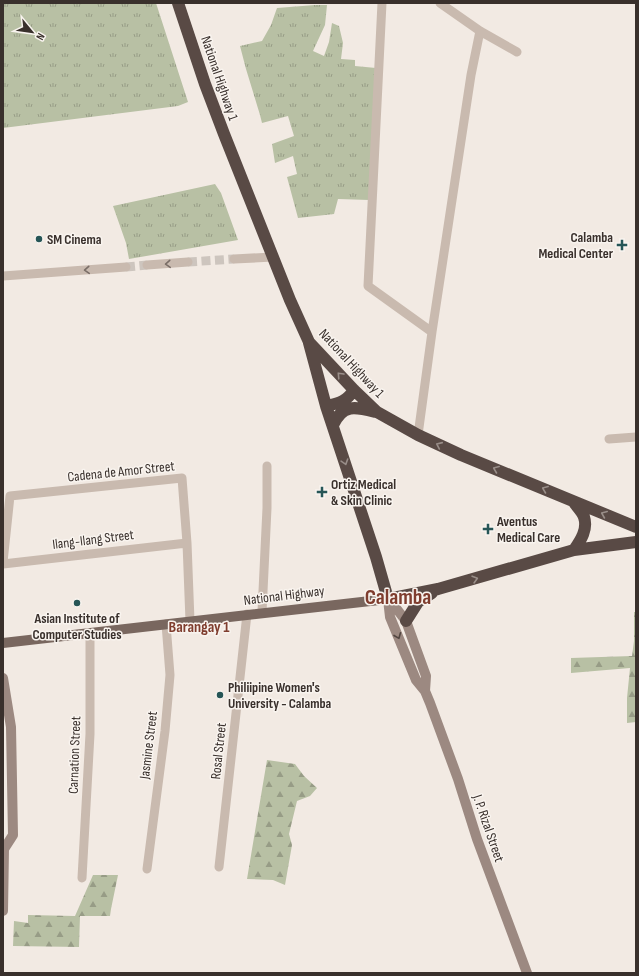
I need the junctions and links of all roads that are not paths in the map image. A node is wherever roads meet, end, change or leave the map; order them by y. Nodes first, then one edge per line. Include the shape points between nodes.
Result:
1 (178, 3) edge
2 (382, 3) edge
3 (440, 3) edge
4 (480, 31) junction
5 (517, 52) dead end
6 (273, 257) junction
7 (234, 259) tunnel mouth
8 (188, 262) tunnel mouth
9 (147, 265) tunnel mouth
10 (126, 267) tunnel mouth
11 (3, 276) edge
12 (432, 332) junction
13 (309, 342) junction
14 (354, 390) junction
15 (326, 406) junction
16 (377, 412) junction
17 (333, 425) junction
18 (418, 435) junction
19 (636, 437) edge
20 (609, 439) dead end
21 (267, 466) dead end
22 (573, 501) junction
23 (636, 527) edge
24 (636, 542) edge
25 (187, 543) junction
26 (574, 550) junction
27 (3, 563) edge
28 (438, 590) junction
29 (388, 599) junction
30 (262, 612) junction
31 (247, 614) junction
32 (190, 621) junction
33 (406, 621) junction
34 (166, 624) junction
35 (90, 633) junction
36 (3, 643) edge
37 (3, 678) edge
38 (425, 691) junction
39 (219, 867) dead end
40 (147, 869) dead end
41 (82, 878) dead end
42 (3, 911) edge
43 (527, 973) edge

1 - 6 highway, National Highway 1 via 210,98
2 - 12 street via 368,286
3 - 4 street
4 - 5 street
4 - 12 street
6 - 7 street
6 - 13 highway, National Highway 1
8 -> 9 street
10 -> 11 street
12 - 18 street
14 -> 13 highway, National Highway 1
13 - 15 highway
14 - 15 highway via 344,401
14 - 16 highway, National Highway 1
15 - 17 highway
16 - 17 highway via 356,407 348,408 341,412
16 - 18 highway, National Highway 1
17 -> 29 highway
22 -> 18 highway, National Highway 1
19 - 20 street
21 - 30 street
23 -> 22 highway, National Highway 1
22 - 26 highway via 584,517 585,527 582,538
24 - 26 highway
25 - 27 street, Ilang-Ilang Street
25 - 27 street, Cadena de Amor Street via 182,478 10,496
25 - 32 street, Cadena de Amor Street
28 -> 26 highway
28 - 29 highway
28 - 33 highway via 418,602
29 - 30 main road, National Highway
29 - 33 main road, J. P. Rizal Street
29 -> 38 main road, J. P. Rizal Street via 393,624 416,680
30 - 31 main road, National Highway
31 - 32 main road, National Highway
31 - 39 street, Rosal Street
32 - 34 main road, National Highway
33 - 38 main road, J. P. Rizal Street via 426,676
34 - 35 main road, National Highway
34 - 40 street, Jasmine Street via 170,674
35 - 36 main road, National Highway
35 - 41 street, Carnation Street via 90,734
37 - 42 main road via 11,727 13,835 4,850
38 - 43 main road, J. P. Rizal Street

